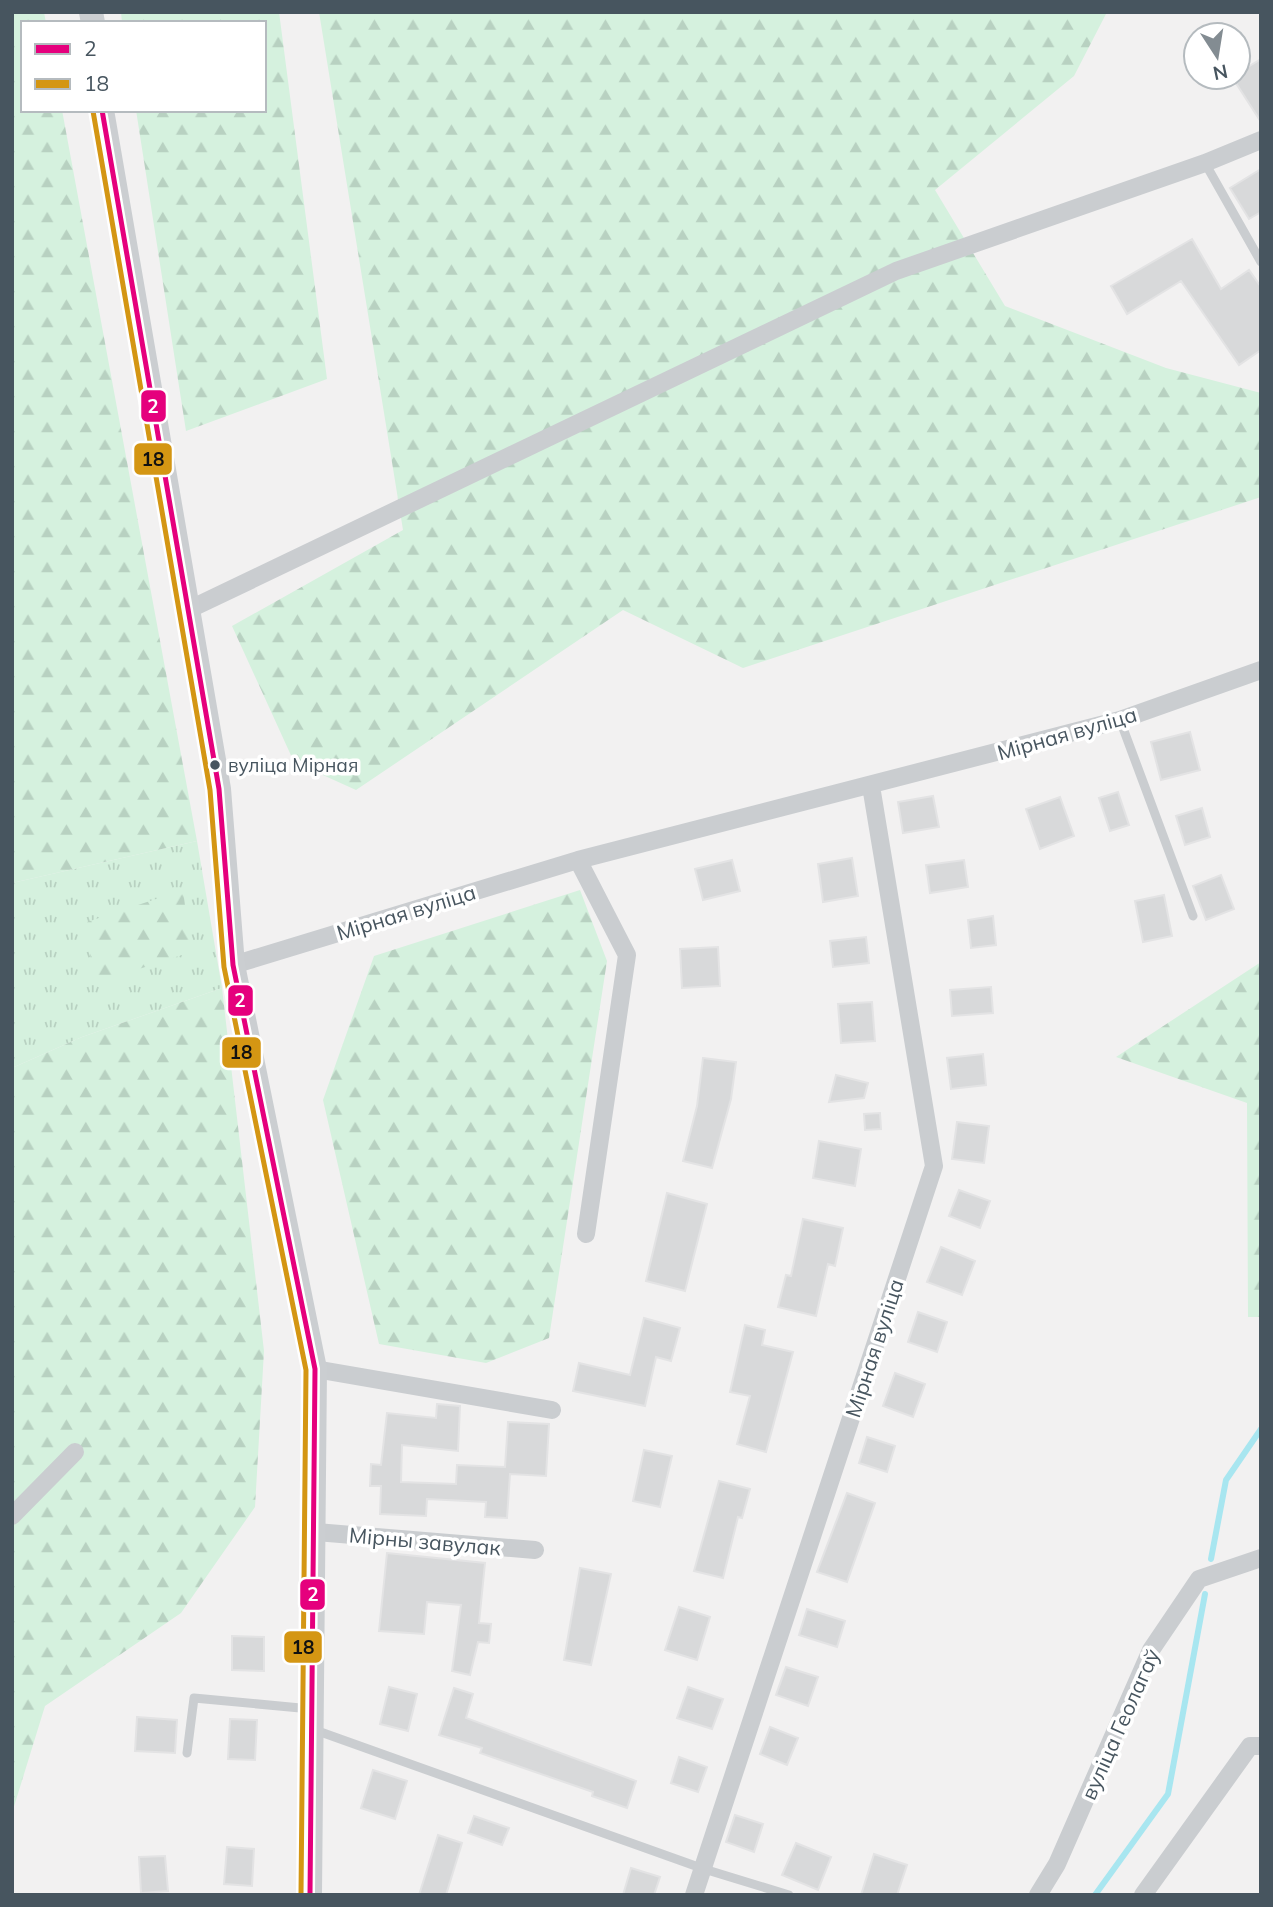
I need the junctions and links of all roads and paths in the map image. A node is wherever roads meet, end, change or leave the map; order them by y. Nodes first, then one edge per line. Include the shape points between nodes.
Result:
1 (102, 112) edge
2 (1261, 140) edge
3 (1205, 163) junction
4 (1261, 262) edge
5 (190, 609) junction
6 (1261, 670) edge
7 (1120, 720) junction
8 (871, 786) junction
9 (578, 860) junction
10 (1193, 916) dead end
11 (233, 965) junction
12 (586, 1234) dead end
13 (315, 1369) junction
14 (552, 1410) dead end
15 (75, 1452) dead end
16 (12, 1516) edge
17 (316, 1532) junction
18 (534, 1550) dead end
19 (1261, 1558) edge
20 (312, 1719) junction
21 (1261, 1746) edge
22 (187, 1753) dead end
23 (704, 1869) junction
24 (310, 1895) edge
25 (694, 1895) edge
26 (789, 1895) edge
27 (1038, 1895) edge
28 (1143, 1895) edge

1 - 5 main road
2 - 3 street
3 - 4 lane
3 - 5 street via 896,271
5 - 11 main road via 219,789
6 - 7 street, Мірная вуліца
7 - 8 street, Мірная вуліца
7 - 10 lane
8 - 9 street, Мірная вуліца
8 - 23 street, Мірная вуліца via 934,1166
9 - 11 street, Мірная вуліца
9 - 12 street via 627,954
11 - 13 main road
13 - 14 street
13 - 17 main road
15 - 16 street
17 - 18 street, Мірны завулак
17 - 20 main road
19 - 27 street, вуліца Геолагаў via 1199,1579 1151,1650 1058,1864
20 - 22 lane via 194,1698
20 - 23 lane
20 - 24 main road
21 - 28 street via 1250,1746
23 - 25 street, Мірная вуліца
23 - 26 lane

